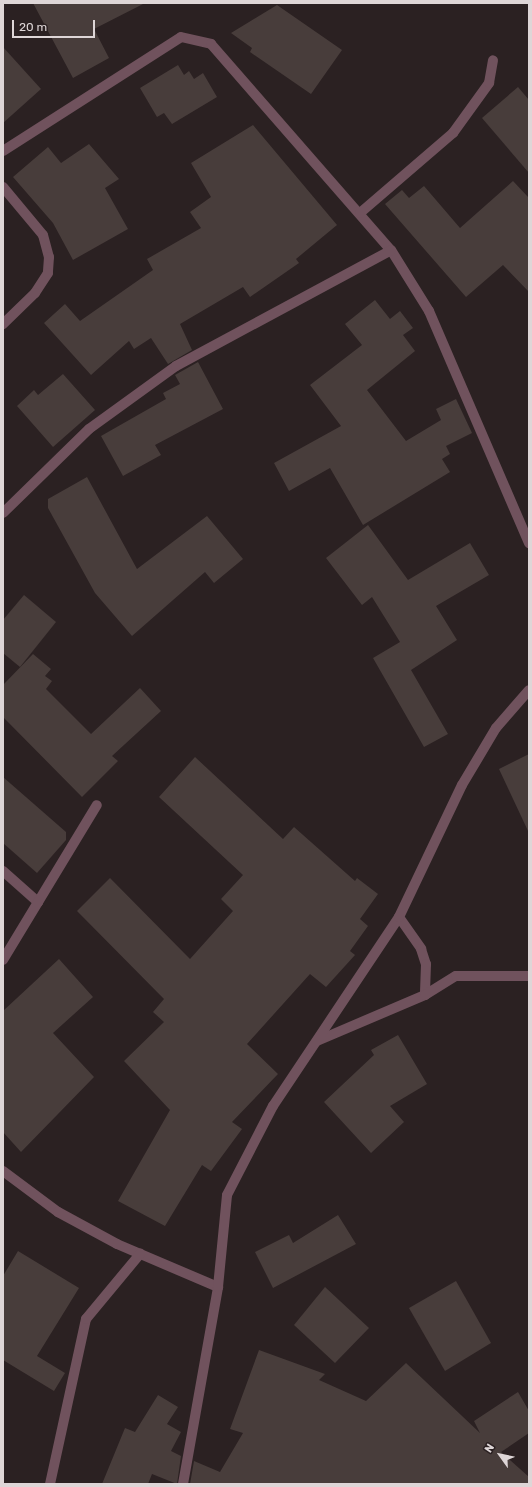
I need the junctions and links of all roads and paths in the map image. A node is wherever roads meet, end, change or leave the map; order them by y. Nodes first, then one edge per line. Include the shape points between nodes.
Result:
1 (494, 60) dead end
2 (3, 152) edge
3 (3, 187) edge
4 (360, 213) junction
5 (391, 250) junction
6 (3, 324) edge
7 (3, 513) edge
8 (529, 543) edge
9 (529, 690) edge
10 (97, 805) dead end
11 (3, 871) edge
12 (38, 902) junction
13 (399, 917) junction
14 (3, 960) edge
15 (529, 976) edge
16 (425, 995) junction
17 (317, 1040) junction
18 (3, 1171) edge
19 (140, 1254) junction
20 (218, 1286) junction
21 (50, 1484) edge
22 (183, 1484) edge

1 - 4 street via 489,83 453,133
2 - 4 street via 181,37 196,38 211,44
3 - 6 street via 43,235 49,257 48,273 35,292
4 - 5 street
5 - 7 street via 176,366 89,429
5 - 8 street via 429,311
9 - 13 street via 496,728 462,785
10 - 12 street
11 - 12 street
12 - 14 street
13 - 16 street via 421,949 426,964
13 - 17 street
15 - 16 street via 456,976
16 - 17 street
17 - 20 street via 270,1112 227,1195
18 - 19 street via 58,1212
19 - 20 street
19 - 21 street via 86,1319
20 - 22 street

